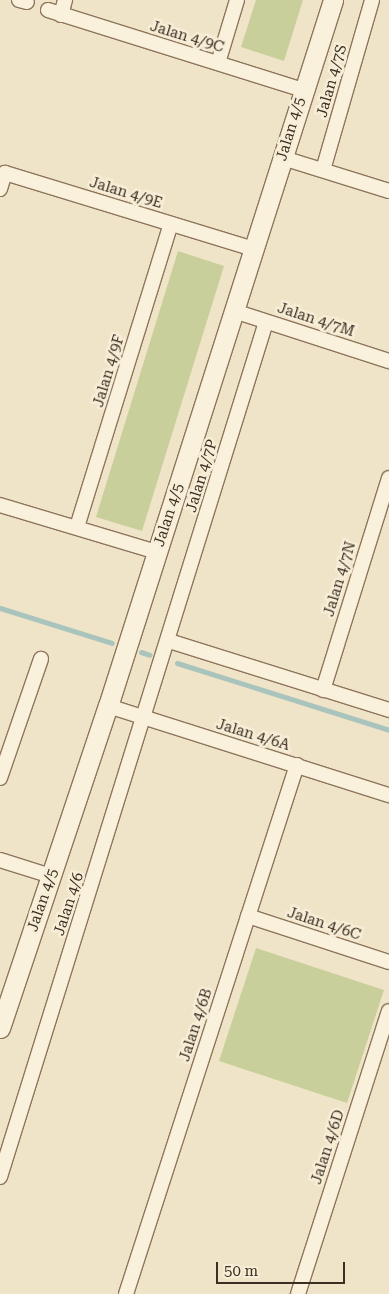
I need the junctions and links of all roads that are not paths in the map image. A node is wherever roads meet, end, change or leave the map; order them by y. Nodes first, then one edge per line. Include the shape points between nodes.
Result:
1 (66, 0) edge
2 (237, 0) edge
3 (333, 0) edge
4 (372, 0) edge
5 (48, 10) dead end
6 (61, 15) junction
7 (218, 63) junction
8 (303, 90) junction
9 (283, 158) junction
10 (323, 170) junction
11 (0, 190) edge
12 (389, 190) edge
13 (171, 224) junction
14 (254, 249) junction
15 (234, 311) junction
16 (266, 322) junction
17 (389, 360) edge
18 (389, 478) edge
19 (0, 505) edge
20 (77, 527) junction
21 (157, 552) junction
22 (169, 641) junction
23 (41, 660) dead end
24 (323, 690) junction
25 (108, 706) junction
26 (389, 710) edge
27 (145, 717) junction
28 (297, 766) junction
29 (0, 778) edge
30 (389, 794) edge
31 (0, 860) edge
32 (51, 876) junction
33 (248, 916) junction
34 (389, 962) edge
35 (389, 1011) edge
36 (0, 1028) edge
37 (0, 1178) edge
38 (126, 1294) edge
39 (298, 1294) edge

1 - 6 street
2 - 7 street
3 - 8 street, Jalan 4/5
4 - 10 street, Jalan 4/7S
5 - 6 street, Jalan 4/9C
6 - 7 street, Jalan 4/9C
7 - 8 street, Jalan 4/9C
8 - 9 street, Jalan 4/5
9 - 10 street
9 - 14 street, Jalan 4/5
10 - 12 street
11 - 13 street, Jalan 4/9E via 5,172
13 - 14 street, Jalan 4/9E
13 - 20 street, Jalan 4/9F
14 - 15 street, Jalan 4/5
15 - 16 street, Jalan 4/7M
15 - 21 street, Jalan 4/5
16 - 17 street, Jalan 4/7M
16 - 22 street, Jalan 4/7P
18 - 24 street, Jalan 4/7N
19 - 20 street
20 - 21 street
21 - 25 street, Jalan 4/5
22 - 24 street
22 - 27 street, Jalan 4/6
23 - 29 street
24 - 26 street
25 - 27 street, Jalan 4/6A
25 - 32 street, Jalan 4/5
27 - 28 street, Jalan 4/6A
27 - 37 street, Jalan 4/6
28 - 30 street, Jalan 4/6A
28 - 33 street, Jalan 4/6B
31 - 32 street
32 - 36 street, Jalan 4/5
33 - 34 street, Jalan 4/6C
33 - 38 street, Jalan 4/6B
35 - 39 street, Jalan 4/6D

